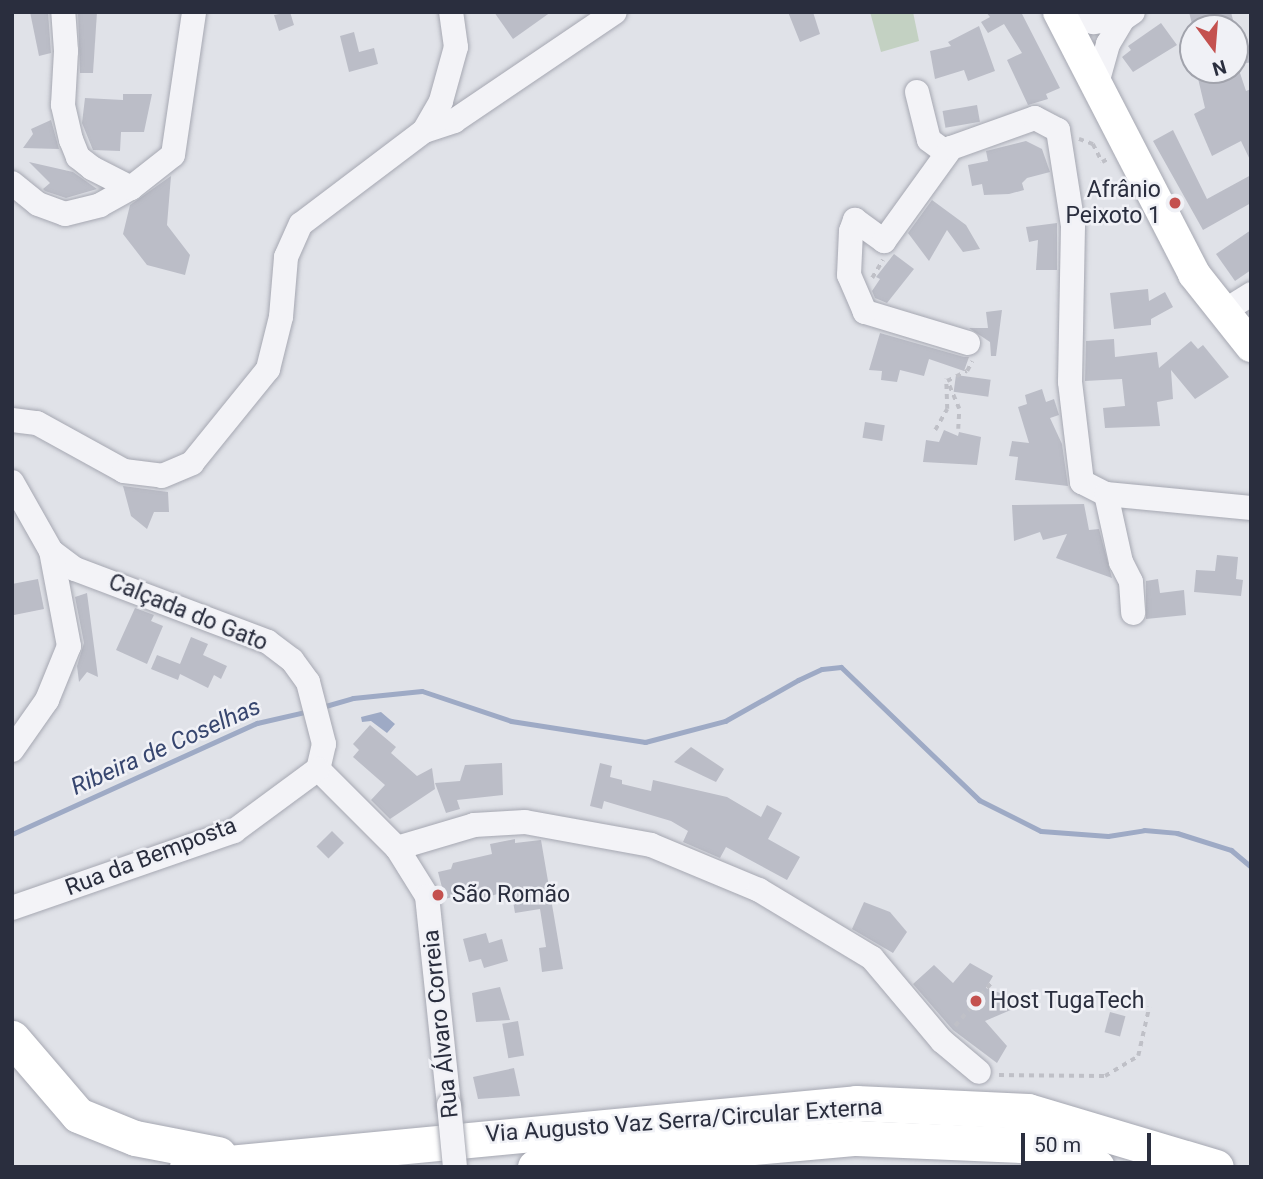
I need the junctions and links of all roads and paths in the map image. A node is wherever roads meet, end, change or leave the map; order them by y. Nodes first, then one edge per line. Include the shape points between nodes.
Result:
1 (62, 12) edge
2 (194, 12) edge
3 (451, 12) edge
4 (615, 12) edge
5 (1062, 12) edge
6 (1128, 15) edge
7 (1096, 87) junction
8 (917, 92) dead end
9 (424, 131) junction
10 (1093, 144) dead end
11 (947, 153) junction
12 (1102, 162) dead end
13 (12, 183) edge
14 (131, 188) junction
15 (884, 258) dead end
16 (877, 269) dead end
17 (1251, 294) edge
18 (1221, 313) junction
19 (968, 343) joint
20 (1251, 346) edge
21 (948, 378) junction
22 (12, 420) edge
23 (958, 429) dead end
24 (935, 430) dead end
25 (12, 482) edge
26 (1106, 494) junction
27 (1251, 508) edge
28 (51, 551) junction
29 (1133, 613) dead end
30 (12, 750) edge
31 (318, 769) junction
32 (397, 848) junction
33 (12, 908) edge
34 (992, 982) dead end
35 (1149, 1007) dead end
36 (12, 1038) edge
37 (942, 1041) junction
38 (979, 1072) joint
39 (271, 1158) junction
40 (187, 1167) edge
41 (455, 1167) edge
42 (535, 1167) edge
43 (1097, 1167) edge
44 (1216, 1167) edge

1 - 14 street via 66,51 63,105 71,140 92,169
2 - 14 street via 173,155
3 - 9 street via 457,47 442,101
4 - 9 street via 454,121
5 - 6 street via 1093,22
5 - 7 main road
6 - 7 street via 1108,44
7 - 18 main road via 1158,210
8 - 11 street via 929,140
9 - 22 street via 301,225 286,257 282,317 268,369 192,464 162,476 124,471 37,423
10 - 12 path
11 - 19 street via 884,241 855,220 849,275 865,312
11 - 26 street via 1035,118 1058,130 1073,226 1070,382 1082,482
13 - 14 street via 38,204 65,214 100,205
15 - 16 path
17 - 18 street
18 - 20 main road
19 - 21 path via 976,351 967,371
21 - 23 path via 959,409
21 - 24 path via 944,381 947,409
25 - 28 street, Calçada do Gato
26 - 27 street
26 - 29 street via 1121,562 1131,582
28 - 30 street via 69,646 47,700
28 - 31 street, Calçada do Gato via 75,569 268,642 292,660 308,682 324,744
31 - 32 street, Rua Álvaro Correia
31 - 33 street, Rua da Bemposta via 234,831
32 - 37 street via 474,825 525,822 651,845 759,890 872,958
32 - 41 street, Rua Álvaro Correia, bridge via 427,896
34 - 37 path
35 - 38 path via 1138,1056 1105,1076
36 - 39 highway via 78,1115 135,1138 192,1152
37 - 38 street
39 - 40 highway, Via Augusto Vaz Serra/Circular Externa
39 - 44 highway, Via Augusto Vaz Serra/Circular Externa via 856,1103 1028,1111
42 - 43 highway, Via Augusto Vaz Serra/Circular Externa via 856,1138 1023,1145

